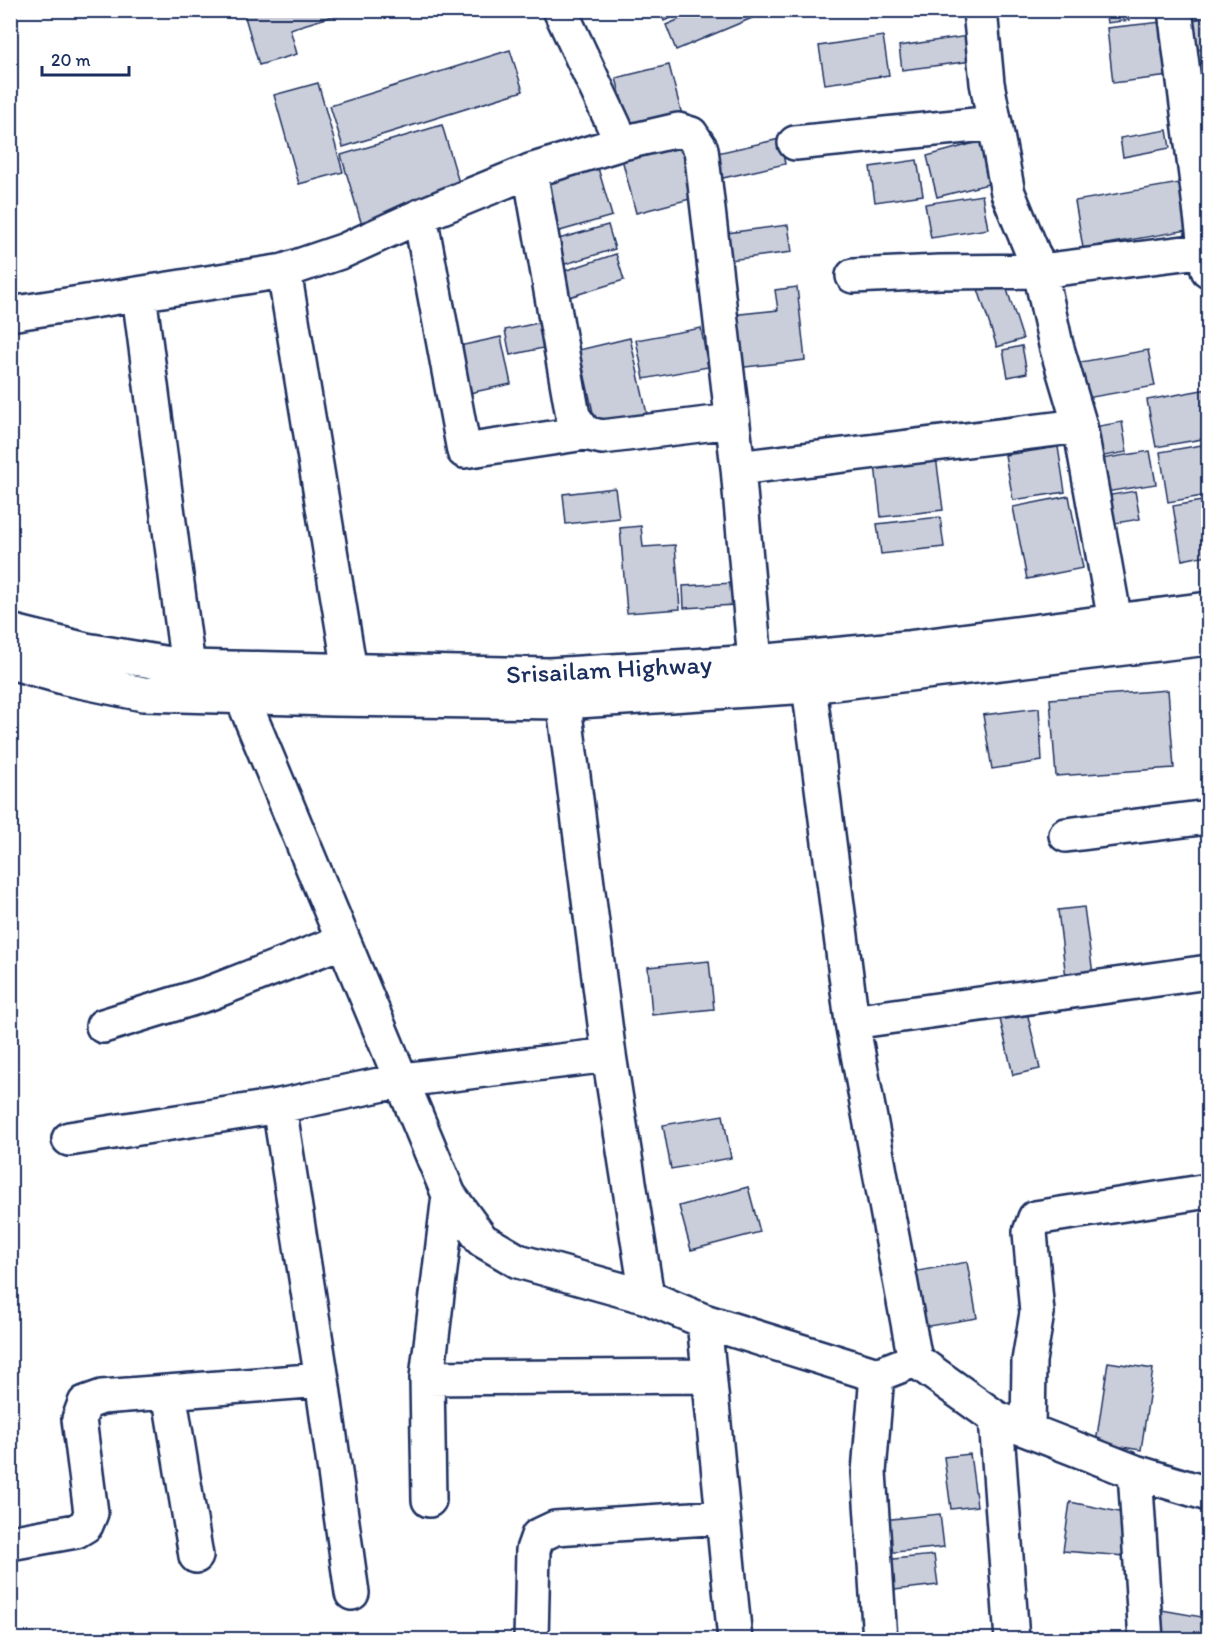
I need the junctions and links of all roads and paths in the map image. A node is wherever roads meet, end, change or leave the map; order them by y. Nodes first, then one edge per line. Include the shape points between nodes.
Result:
1 (560, 10) edge
2 (980, 10) edge
3 (1175, 10) edge
4 (994, 123) junction
5 (795, 143) dead end
6 (622, 144) junction
7 (530, 171) junction
8 (420, 216) junction
9 (1207, 257) edge
10 (284, 271) junction
11 (1040, 271) junction
12 (853, 276) dead end
13 (140, 294) junction
14 (10, 314) edge
15 (732, 421) junction
16 (1080, 426) junction
17 (585, 433) junction
18 (738, 468) junction
19 (1209, 609) edge
20 (1115, 621) junction
21 (10, 631) edge
22 (1209, 638) edge
23 (10, 662) edge
24 (754, 662) junction
25 (188, 667) junction
26 (350, 671) junction
27 (809, 686) junction
28 (561, 688) junction
29 (242, 697) junction
30 (1209, 817) edge
31 (1066, 835) dead end
32 (343, 941) junction
33 (1209, 972) edge
34 (852, 1022) junction
35 (103, 1026) dead end
36 (609, 1055) junction
37 (403, 1080) junction
38 (279, 1106) junction
39 (69, 1139) dead end
40 (1209, 1191) edge
41 (449, 1196) junction
42 (647, 1297) junction
43 (704, 1321) junction
44 (915, 1360) junction
45 (877, 1375) junction
46 (709, 1376) junction
47 (428, 1378) junction
48 (322, 1380) junction
49 (169, 1392) junction
50 (996, 1418) junction
51 (1028, 1430) junction
52 (1135, 1472) junction
53 (1209, 1494) edge
54 (429, 1500) dead end
55 (723, 1517) junction
56 (10, 1543) edge
57 (196, 1556) dead end
58 (352, 1593) dead end
59 (531, 1640) edge
60 (735, 1640) edge
61 (880, 1640) edge
62 (1012, 1640) edge
63 (1146, 1640) edge

1 - 6 main road
2 - 4 main road
3 - 9 main road
4 - 5 main road
4 - 11 main road via 1008,193
6 - 7 main road
6 - 15 main road via 678,130 691,134 701,149
7 - 8 main road
7 - 17 main road via 573,416
8 - 10 main road via 343,251
8 - 17 main road via 464,451
9 - 11 main road
10 - 13 main road
10 - 26 main road
11 - 12 main road
11 - 16 main road
13 - 14 main road
13 - 25 main road
15 - 17 main road via 602,437
15 - 18 main road
16 - 18 main road
16 - 20 main road
18 - 24 main road
19 - 20 main road, Srisailam Highway
20 - 24 main road, Srisailam Highway via 907,648
21 - 25 main road, Srisailam Highway via 86,651
22 - 27 main road, Srisailam Highway
23 - 29 main road, Srisailam Highway via 143,693
24 - 28 main road, Srisailam Highway
25 - 26 main road, Srisailam Highway
26 - 28 main road, Srisailam Highway
27 - 28 main road, Srisailam Highway
27 - 34 main road
28 - 29 main road, Srisailam Highway
28 - 36 main road
29 - 32 main road
30 - 31 main road
32 - 35 main road via 210,993
32 - 37 main road
33 - 34 main road
34 - 44 main road
36 - 37 main road
36 - 42 main road
37 - 38 main road
37 - 41 main road
38 - 39 main road
38 - 48 main road
40 - 51 main road via 1035,1218 1030,1232 1037,1313 1029,1361
41 - 42 main road via 482,1240 518,1261
41 - 47 main road
42 - 43 main road
43 - 45 main road
43 - 46 main road
44 - 45 main road
44 - 50 main road
45 - 61 main road via 869,1472
46 - 47 main road
46 - 55 main road
47 - 54 main road
48 - 49 main road
48 - 58 main road
49 - 56 main road via 102,1397 85,1403 79,1419 91,1513 86,1525 76,1532
49 - 57 main road
50 - 51 main road
50 - 62 main road
51 - 52 main road
52 - 53 main road
52 - 63 main road
55 - 59 main road via 555,1528 538,1536 533,1550
55 - 60 main road

